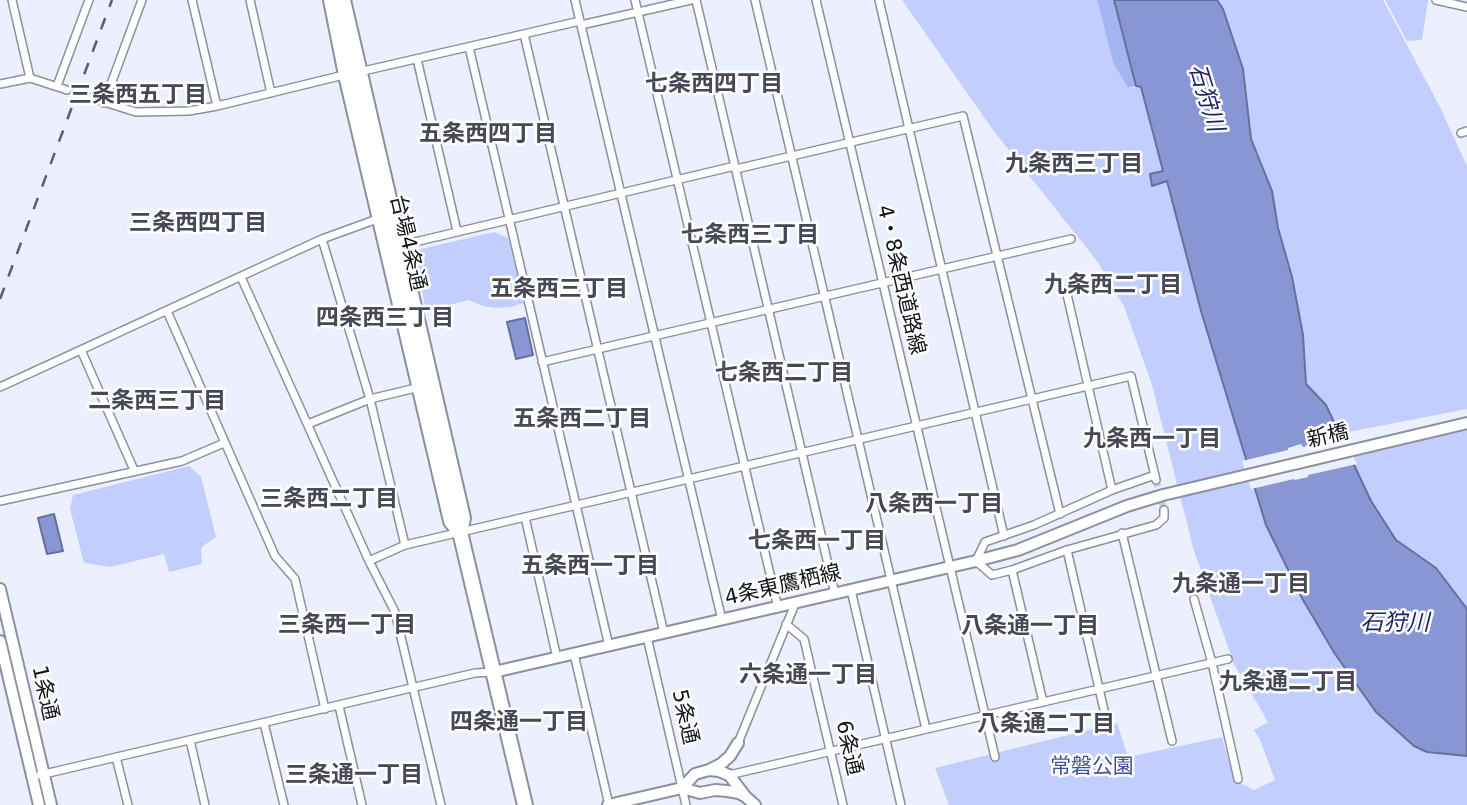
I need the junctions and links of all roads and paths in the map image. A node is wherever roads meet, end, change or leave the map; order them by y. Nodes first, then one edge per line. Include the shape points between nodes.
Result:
1 (12, 0) edge
2 (89, 0) edge
3 (142, 0) edge
4 (192, 0) edge
5 (250, 0) edge
6 (331, 0) edge
7 (343, 0) edge
8 (575, 0) edge
9 (635, 0) edge
10 (691, 0) edge
11 (696, 0) edge
12 (755, 0) edge
13 (816, 0) edge
14 (879, 0) edge
15 (1436, 0) edge
16 (1467, 6) edge
17 (638, 12) junction
18 (581, 23) junction
19 (524, 34) junction
20 (469, 47) junction
21 (417, 59) junction
22 (353, 74) junction
23 (30, 78) junction
24 (0, 84) edge
25 (57, 86) junction
26 (67, 90) dead end
27 (271, 93) junction
28 (79, 94) dead end
29 (104, 103) junction
30 (217, 106) junction
31 (908, 127) junction
32 (850, 142) junction
33 (792, 155) junction
34 (735, 168) junction
35 (677, 180) junction
36 (621, 193) junction
37 (564, 205) junction
38 (386, 217) junction
39 (509, 219) junction
40 (457, 231) junction
41 (322, 239) junction
42 (1071, 239) dead end
43 (393, 247) junction
44 (996, 257) junction
45 (942, 269) junction
46 (241, 277) junction
47 (883, 283) junction
48 (1066, 290) dead end
49 (825, 296) junction
50 (768, 309) junction
51 (167, 311) junction
52 (711, 323) junction
53 (654, 336) junction
54 (597, 349) junction
55 (81, 350) junction
56 (542, 362) junction
57 (426, 386) junction
58 (1089, 386) junction
59 (0, 387) edge
60 (370, 399) junction
61 (1032, 399) junction
62 (975, 412) junction
63 (1467, 423) edge
64 (308, 424) junction
65 (916, 426) junction
66 (858, 440) junction
67 (224, 443) junction
68 (802, 453) junction
69 (745, 466) junction
70 (134, 470) junction
71 (688, 479) junction
72 (1197, 487) joint
73 (1112, 490) junction
74 (631, 493) junction
75 (0, 501) edge
76 (575, 506) junction
77 (1059, 514) junction
78 (1164, 514) dead end
79 (525, 517) junction
80 (460, 533) junction
81 (1122, 533) junction
82 (1004, 536) junction
83 (405, 545) junction
84 (1067, 550) junction
85 (369, 561) junction
86 (976, 561) junction
87 (950, 567) junction
88 (1012, 570) junction
89 (891, 581) junction
90 (0, 589) edge
91 (852, 590) junction
92 (835, 594) junction
93 (1194, 599) dead end
94 (795, 604) junction
95 (778, 608) junction
96 (722, 620) junction
97 (786, 624) junction
98 (664, 634) junction
99 (4, 636) edge
100 (646, 637) junction
101 (609, 646) junction
102 (574, 654) junction
103 (557, 658) junction
104 (1228, 659) dead end
105 (1212, 663) junction
106 (494, 672) junction
107 (1157, 676) junction
108 (414, 688) junction
109 (1099, 688) junction
110 (1043, 702) junction
111 (339, 706) junction
112 (325, 709) junction
113 (985, 715) junction
114 (264, 723) junction
115 (1107, 723) dead end
116 (926, 729) junction
117 (886, 739) junction
118 (190, 740) junction
119 (1172, 741) dead end
120 (738, 743) junction
121 (831, 751) junction
122 (116, 757) junction
123 (995, 757) dead end
124 (709, 771) junction
125 (38, 775) junction
126 (729, 775) junction
127 (1238, 779) dead end
128 (682, 788) junction
129 (715, 790) junction
130 (746, 797) junction
131 (39, 805) edge
132 (51, 805) edge
133 (128, 805) edge
134 (205, 805) edge
135 (284, 805) edge
136 (362, 805) edge
137 (441, 805) edge
138 (525, 805) edge
139 (609, 805) edge
140 (686, 805) edge
141 (755, 805) edge
142 (843, 805) edge
143 (901, 805) edge

1 - 23 street
2 - 25 street
3 - 29 street
4 - 30 street
5 - 27 street
6 - 22 highway, 台場4条通
7 - 22 highway, 台場4条通
8 - 18 street
9 - 17 street
10 - 17 street
11 - 34 street
12 - 33 street
13 - 32 street, 4・8条西道路線
14 - 31 street
15 - 16 street
17 - 18 street
17 - 35 street
18 - 19 street
18 - 36 street
19 - 20 street
19 - 37 street
20 - 21 street
20 - 39 street
21 - 22 street
21 - 40 street
22 - 27 street
22 - 38 highway, 台場4条通
23 - 24 street
23 - 25 street
25 - 26 street
27 - 30 street
28 - 29 street
29 - 30 street via 136,112
31 - 32 street
31 - 44 street via 963,116
31 - 45 street
32 - 33 street
32 - 47 street, 4・8条西道路線
33 - 34 street
33 - 49 street
34 - 35 street
34 - 50 street
35 - 36 street
35 - 52 street
36 - 37 street
36 - 53 street
37 - 39 street
37 - 54 street
38 - 41 street
38 - 43 highway, 台場4条通
39 - 40 street
39 - 56 street
40 - 43 street
41 - 46 street
41 - 60 street
42 - 44 street
43 - 57 highway, 台場4条通
44 - 45 street
44 - 61 street
45 - 47 street
45 - 62 street
46 - 51 street
46 - 64 street
47 - 49 street
47 - 65 street, 4・8条西道路線
48 - 58 street
49 - 50 street
49 - 66 street
50 - 52 street
50 - 68 street
51 - 55 street
51 - 67 street
52 - 53 street
52 - 69 street
53 - 54 street
53 - 71 street
54 - 56 street
54 - 74 street
55 - 59 street
55 - 70 street
56 - 76 street
57 - 60 street
57 - 80 highway, 台場4条通 via 451,521
58 - 61 street
58 - 73 street
58 - 73 street via 1131,376 1156,478
60 - 64 street
60 - 83 street
61 - 62 street
61 - 77 street
62 - 65 street
62 - 82 street
63 - 72 street, 新橋
64 - 85 street
65 - 66 street
65 - 87 street, 4・8条西道路線
66 - 68 street
66 - 89 street
67 - 70 street via 182,461
67 - 112 street via 275,556 295,579
68 - 69 street
68 - 92 street
69 - 71 street
69 - 95 street
70 - 75 street
71 - 74 street
71 - 96 street
72 - 86 street, 4条東鷹栖線 via 1127,506 1018,550
73 - 77 street
74 - 76 street
74 - 98 street
76 - 79 street
76 - 101 street
77 - 82 street
78 - 81 street via 1156,525
79 - 80 street
79 - 103 street
80 - 83 street
80 - 106 highway, 台場4条通
81 - 84 street
81 - 107 street
82 - 86 street via 985,541
83 - 85 street
84 - 88 street
84 - 109 street
85 - 108 street via 396,612
86 - 87 street, 4条東鷹栖線
86 - 88 street via 992,575
87 - 89 street, 4条東鷹栖線
87 - 113 street, 4・8条西道路線
88 - 110 street
89 - 91 street, 4条東鷹栖線
89 - 116 street
90 - 99 street, 1条通
91 - 92 street, 4条東鷹栖線
91 - 117 street
92 - 94 street, 4条東鷹栖線
93 - 105 street
94 - 95 street, 4条東鷹栖線
94 - 97 street
95 - 96 street, 4条東鷹栖線
96 - 98 street, 4条東鷹栖線
97 - 120 street
97 - 121 street, 6条通 via 804,639
98 - 100 street, 4条東鷹栖線
99 - 125 street, 1条通
100 - 101 street, 4条東鷹栖線
100 - 128 street, 5条通
101 - 102 street, 4条東鷹栖線
102 - 103 street, 4条東鷹栖線
102 - 139 street
103 - 106 street, 4条東鷹栖線
104 - 105 street
105 - 107 street
105 - 127 street
106 - 108 street
106 - 138 highway, 台場4条通
107 - 109 street
107 - 119 street
108 - 111 street
108 - 137 street
109 - 110 street
109 - 115 street
110 - 113 street
111 - 112 street
111 - 136 street
112 - 114 street
113 - 116 street
113 - 123 street, 4・8条西道路線
114 - 118 street
114 - 135 street
116 - 117 street
117 - 121 street
117 - 143 street
118 - 122 street
118 - 134 street
120 - 124 street via 730,756
120 - 126 street
121 - 126 street
121 - 142 street, 6条通
122 - 125 street
122 - 133 street
124 - 126 street
124 - 128 street via 695,774
125 - 131 street, 1条通
125 - 132 street, 1条通
126 - 129 street
126 - 130 street
128 - 129 street via 700,793
128 - 139 street
128 - 140 street, 5条通
129 - 130 street
130 - 141 street

